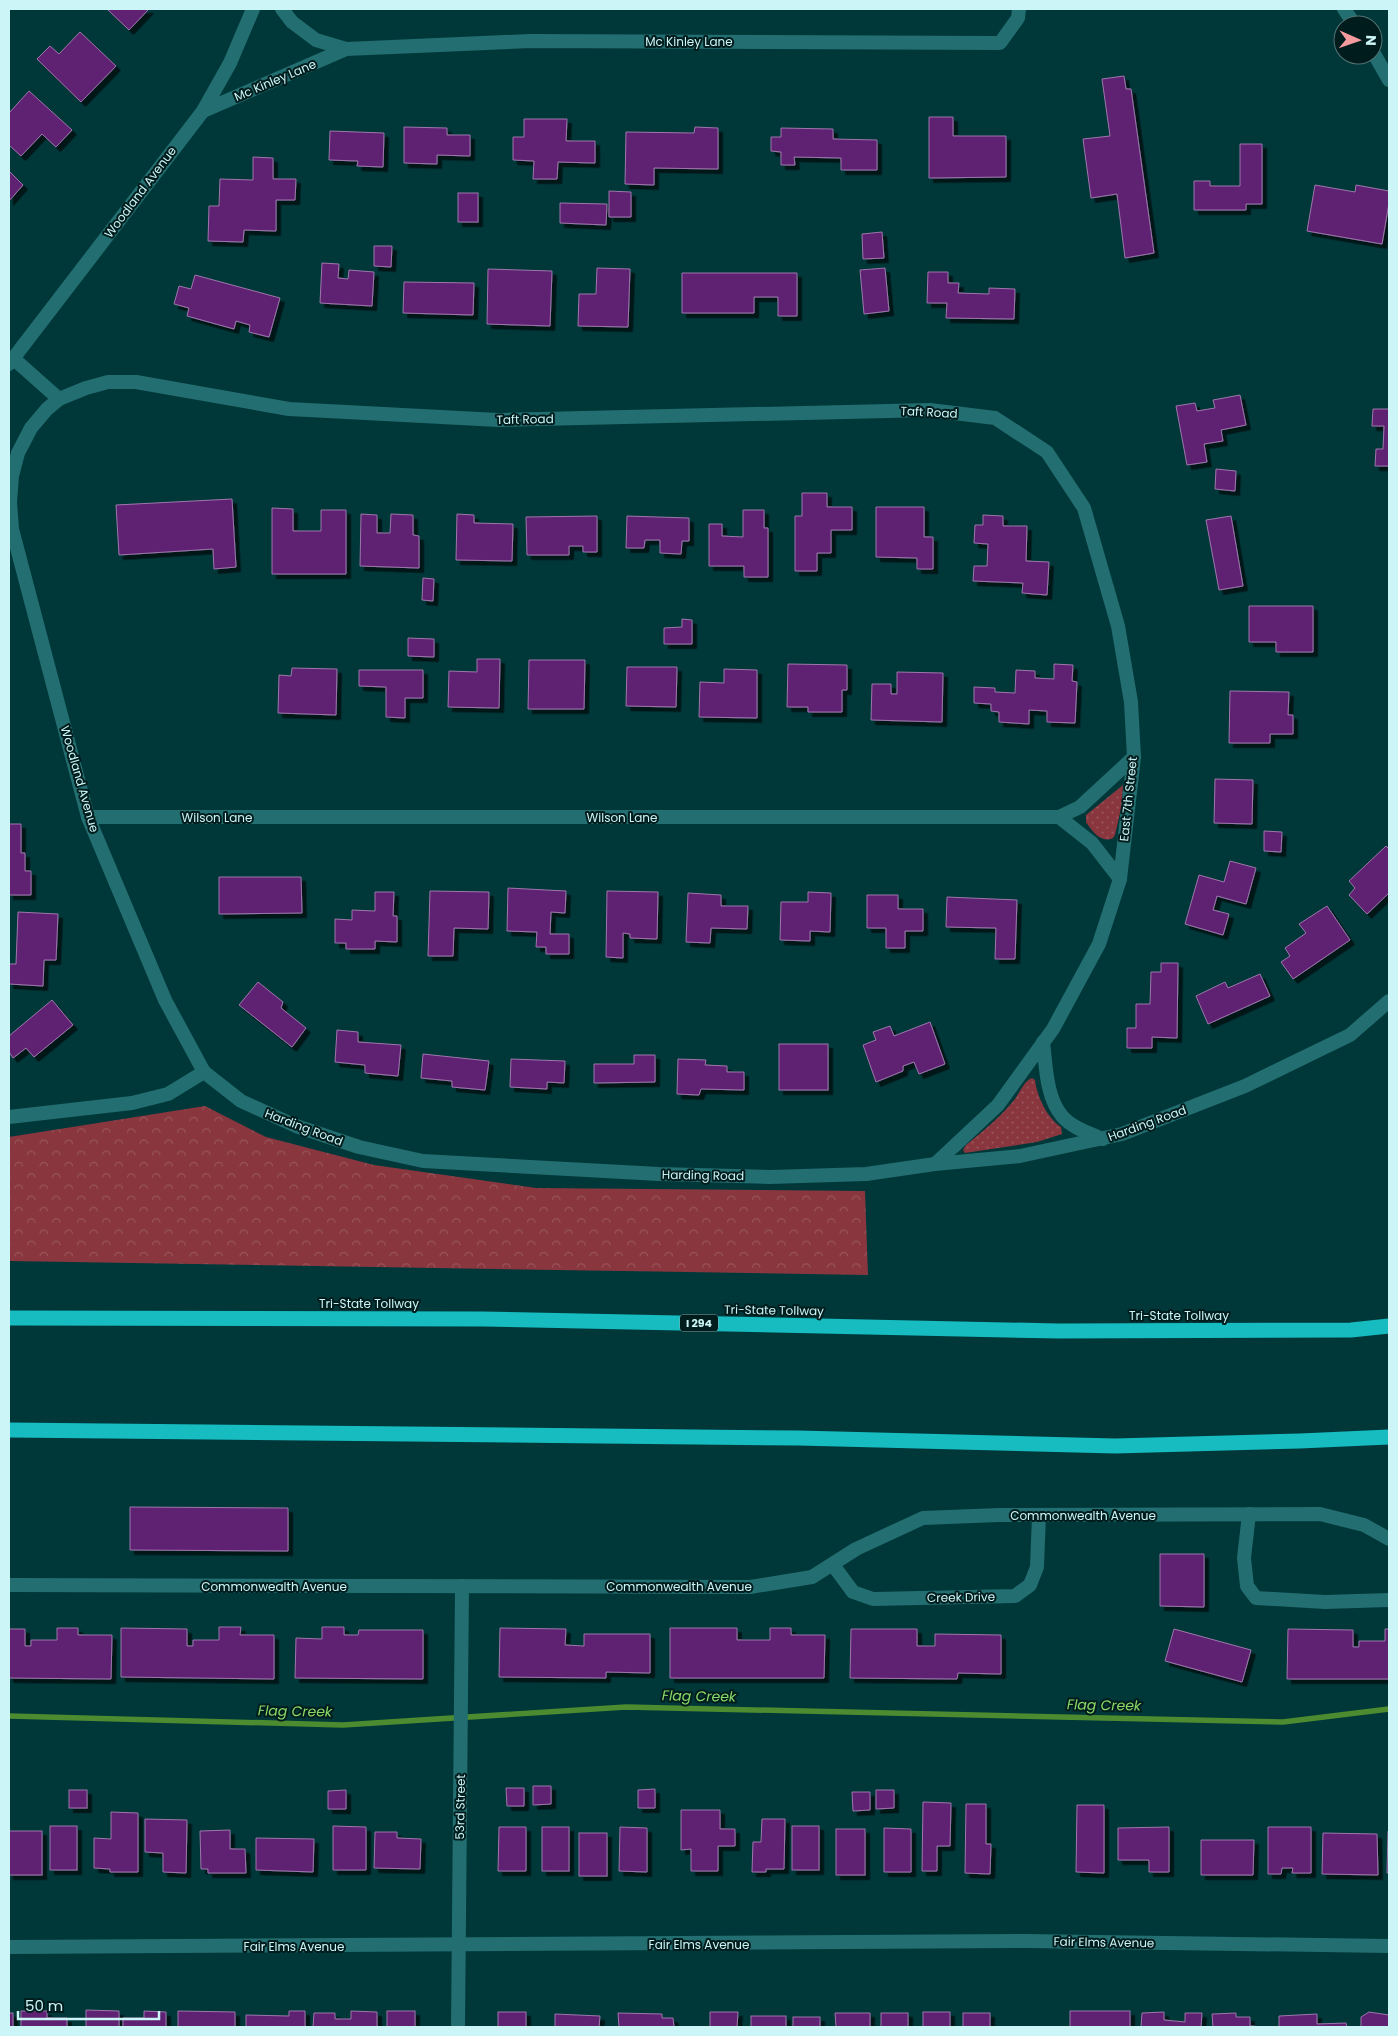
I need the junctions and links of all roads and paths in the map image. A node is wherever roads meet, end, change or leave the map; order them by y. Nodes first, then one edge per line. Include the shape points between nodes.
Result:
1 (253, 9) edge
2 (282, 9) edge
3 (1018, 14) edge
4 (346, 48) junction
5 (1380, 65) edge
6 (1389, 80) edge
7 (203, 110) junction
8 (11, 362) edge
9 (59, 399) junction
10 (995, 418) joint
11 (12, 529) joint
12 (1134, 757) junction
13 (88, 817) junction
14 (1059, 817) junction
15 (1120, 879) junction
16 (1389, 1001) edge
17 (1043, 1042) junction
18 (204, 1072) junction
19 (9, 1117) edge
20 (1103, 1139) junction
21 (935, 1164) junction
22 (9, 1318) edge
23 (1389, 1326) edge
24 (9, 1430) edge
25 (1389, 1437) edge
26 (1249, 1514) junction
27 (1038, 1515) junction
28 (1389, 1539) edge
29 (833, 1565) junction
30 (9, 1585) edge
31 (462, 1586) junction
32 (1389, 1600) edge
33 (458, 1946) junction
34 (1389, 1946) edge
35 (9, 1947) edge
36 (458, 2027) edge

1 - 7 street, Woodland Avenue via 230,63
2 - 4 street, Mc Kinley Lane via 292,22 316,40
3 - 4 street, Mc Kinley Lane via 1000,44 530,41
4 - 7 street, Mc Kinley Lane
5 - 6 street
7 - 8 street, Woodland Avenue
8 - 9 street
9 - 10 street, Taft Road via 108,382 136,382 289,409 498,420 930,410
9 - 11 street, Taft Road via 31,428 18,453 12,476
10 - 12 street, East 7th Street via 1046,452 1084,508 1118,626 1131,702
11 - 13 street, Woodland Avenue
12 - 14 street, Wilson Lane via 1080,806
12 - 15 street, East 7th Street
13 - 14 street, Wilson Lane
13 - 18 street, Woodland Avenue via 164,1000
14 - 15 street via 1092,843
15 - 17 street, East 7th Street via 1099,944
16 - 20 street, Harding Road via 1350,1034 1246,1086
17 - 20 street via 1053,1102 1063,1117 1077,1128
17 - 21 street, East 7th Street via 998,1104
18 - 19 street via 168,1094 132,1103
18 - 21 street, Harding Road via 241,1101 296,1126 359,1147 423,1161 770,1177 866,1174
20 - 21 street, Harding Road via 1020,1156
22 - 23 highway, Tri-State Tollway / I 294 via 483,1319 1058,1331 1351,1330
24 - 25 highway via 798,1438 1115,1446
26 - 27 street, Commonwealth Avenue
26 - 28 street, Commonwealth Avenue via 1320,1514 1364,1525
26 - 32 street via 1244,1558 1247,1586 1256,1598 1325,1602
27 - 29 street, Commonwealth Avenue via 923,1518 856,1549
27 - 29 street, Creek Drive via 1037,1567 1030,1584 1015,1596 873,1599 853,1592
29 - 31 street, Commonwealth Avenue via 812,1577 750,1587
30 - 31 street, Commonwealth Avenue
31 - 33 street, 53rd Street
33 - 34 street, Fair Elms Avenue via 1028,1941
33 - 35 street, Fair Elms Avenue
33 - 36 street, 53rd Street

